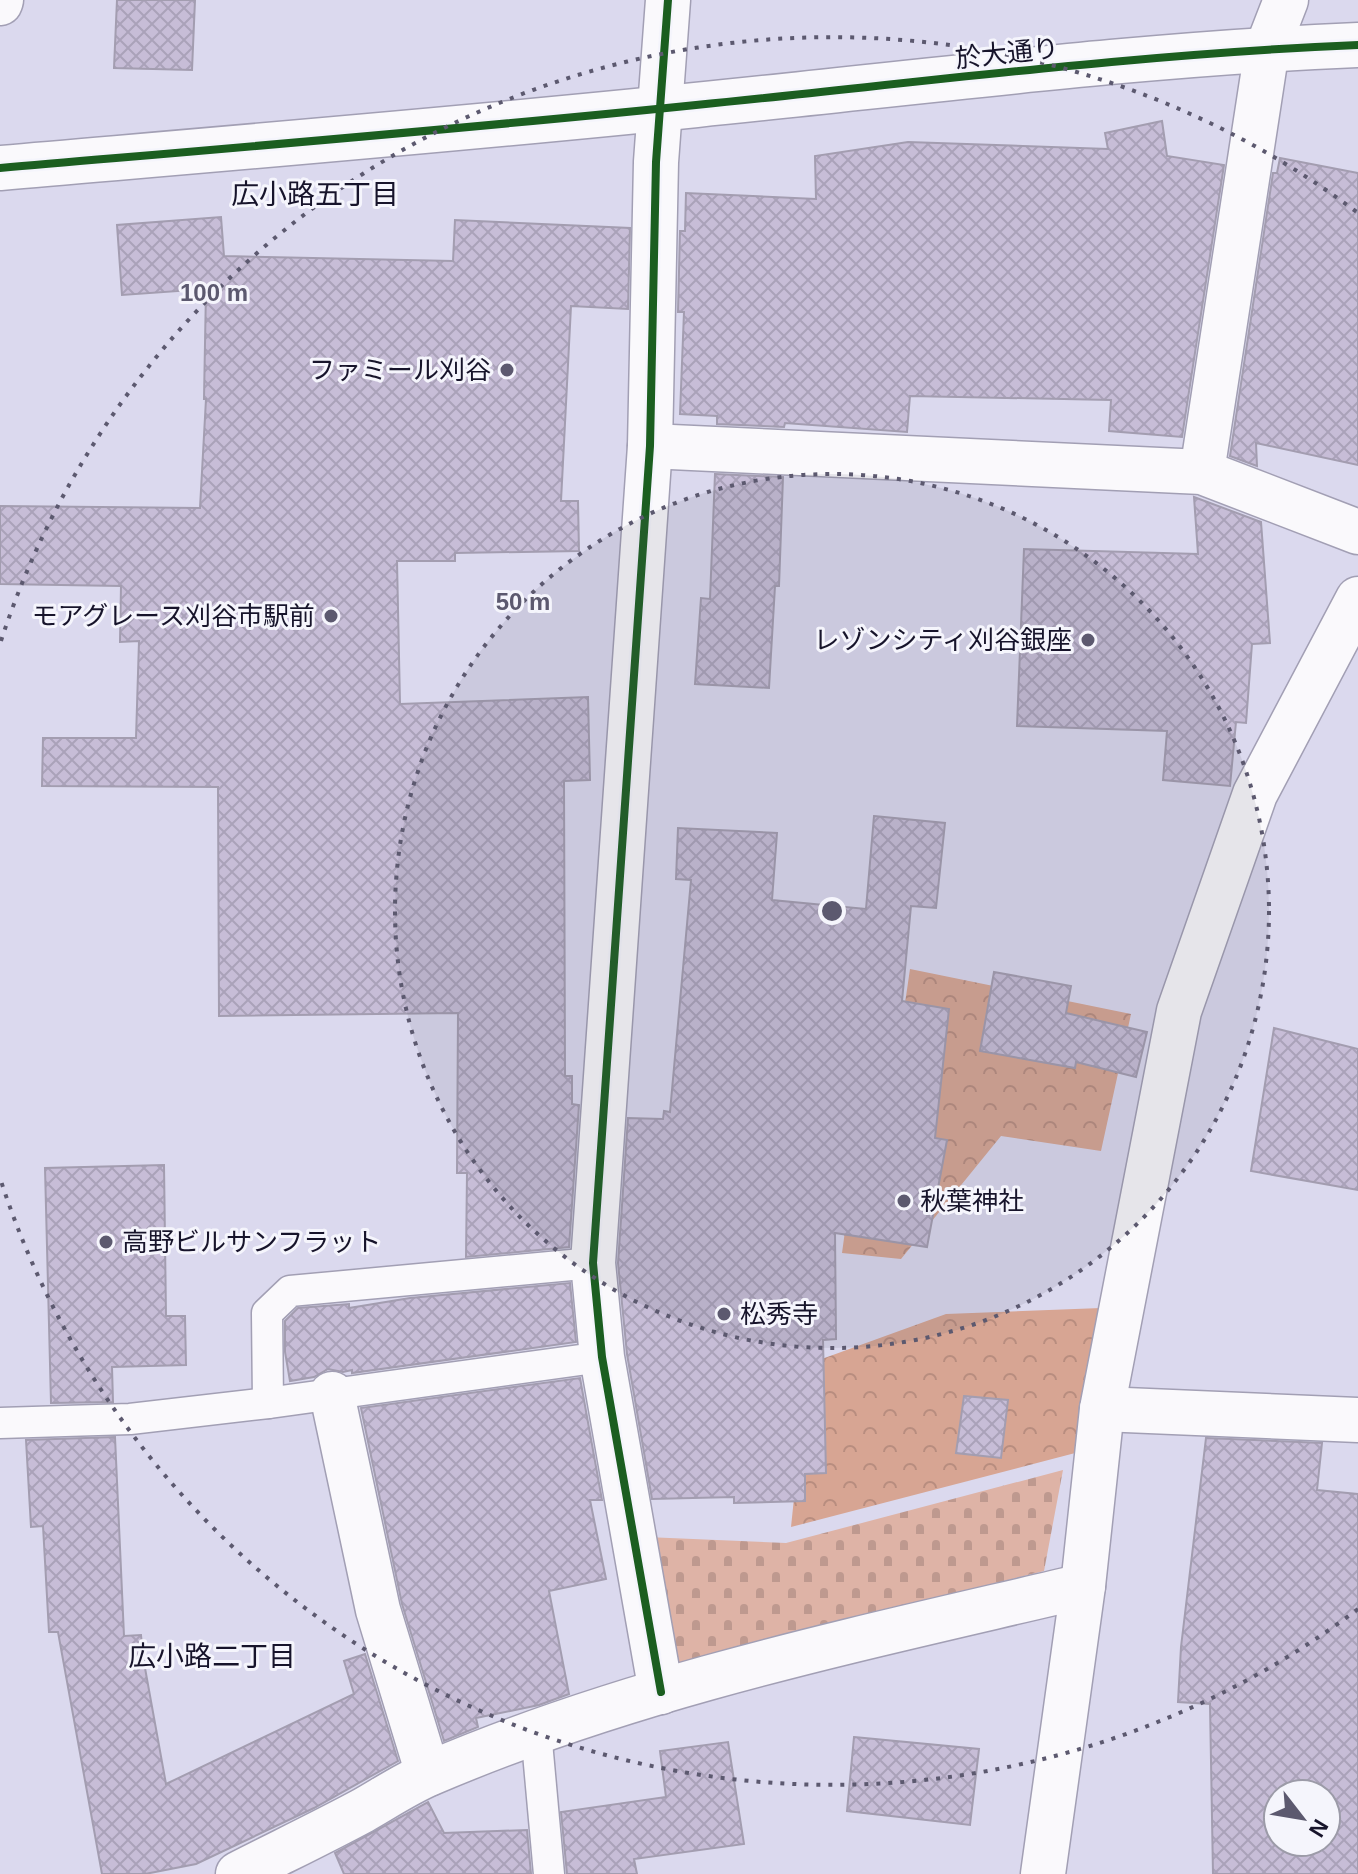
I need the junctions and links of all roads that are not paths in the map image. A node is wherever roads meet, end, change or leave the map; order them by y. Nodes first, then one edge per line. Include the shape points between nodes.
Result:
1 (668, 0) edge
2 (1286, 0) edge
3 (1358, 45) edge
4 (1267, 49) junction
5 (660, 109) junction
6 (0, 168) edge
7 (650, 446) junction
8 (1202, 472) junction
9 (1358, 532) edge
10 (1358, 599) edge
11 (593, 1263) junction
12 (602, 1357) junction
13 (332, 1394) junction
14 (268, 1403) junction
15 (1102, 1409) junction
16 (1358, 1420) edge
17 (0, 1423) edge
18 (1083, 1586) junction
19 (661, 1692) junction
20 (536, 1731) junction
21 (428, 1774) junction
22 (238, 1874) edge
23 (549, 1874) edge
24 (1043, 1874) edge

1 - 5 street
2 - 4 street
3 - 4 street, 於大通り
4 - 5 street, 於大通り
4 - 8 street
5 - 6 street, 於大通り
5 - 7 street
7 - 8 street
7 - 11 street
8 - 9 street
10 - 15 street via 1255,794 1179,1011
11 - 12 street
11 - 14 lane via 290,1291 267,1313
12 - 13 lane
12 - 19 street
13 - 14 lane
13 - 21 street via 378,1610
14 - 17 lane via 130,1419
15 - 16 street
15 - 18 street
18 - 19 street
18 - 24 street
19 - 20 street
20 - 21 street
20 - 23 lane
21 - 22 street

